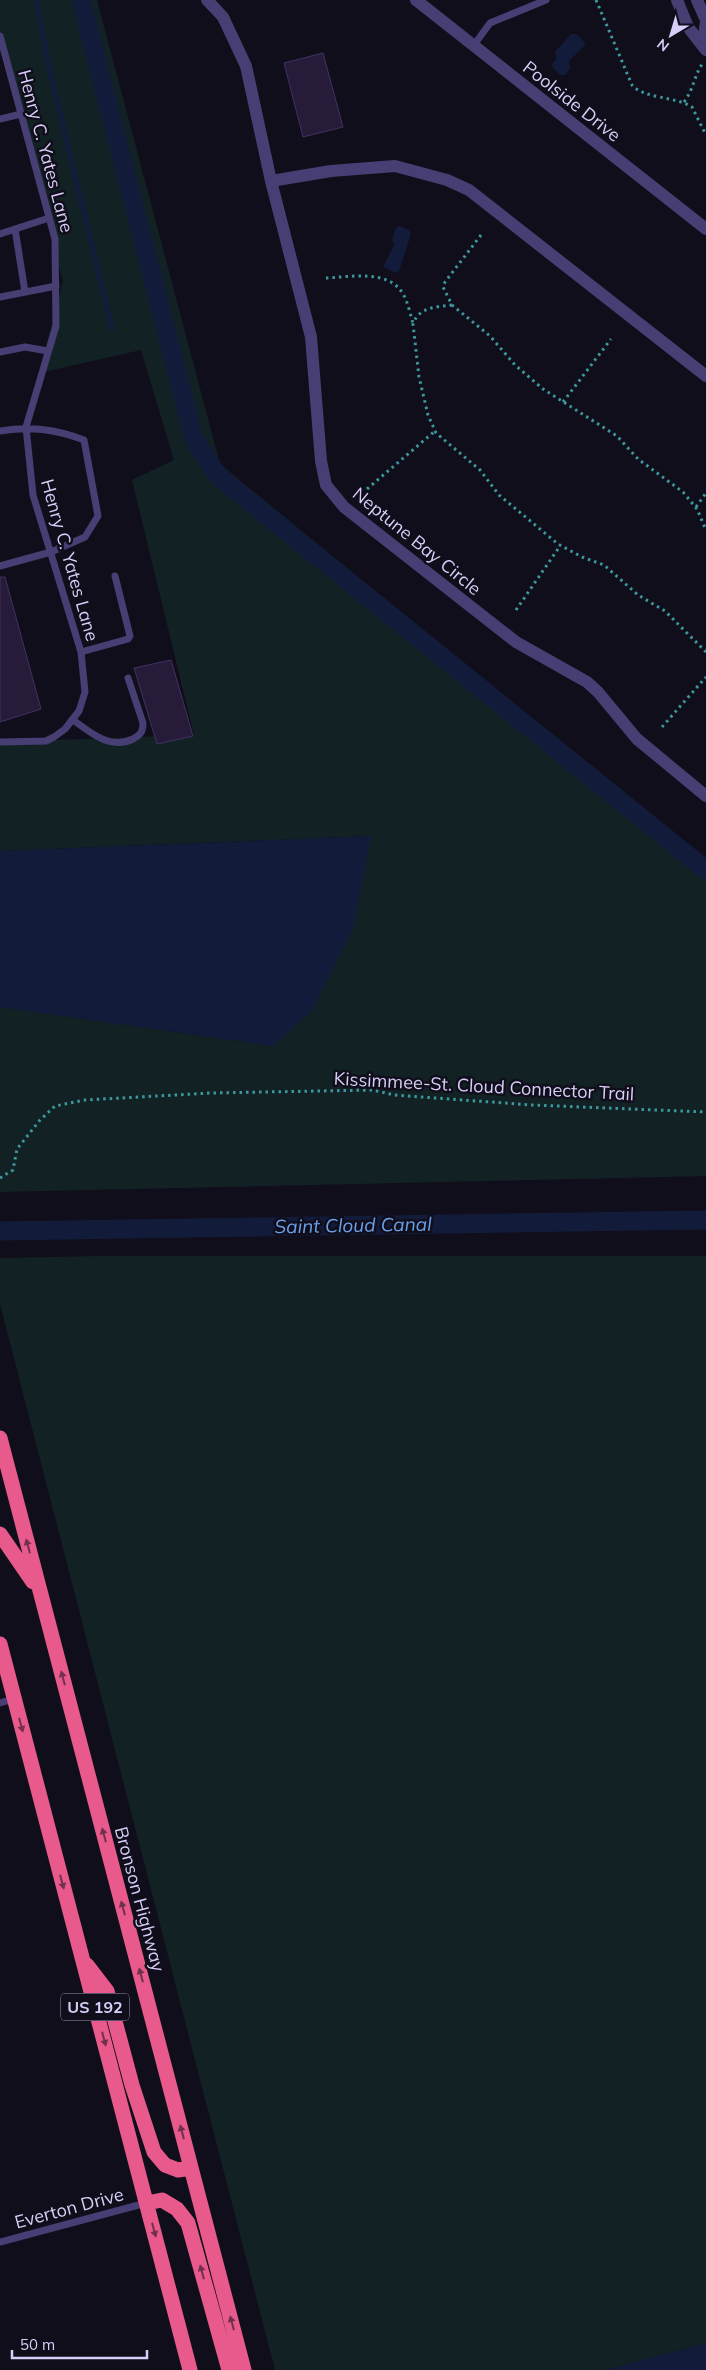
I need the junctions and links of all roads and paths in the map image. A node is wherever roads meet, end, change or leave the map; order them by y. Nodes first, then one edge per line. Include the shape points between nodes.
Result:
1 (207, 0) edge
2 (416, 0) edge
3 (546, 0) edge
4 (596, 0) edge
5 (677, 0) edge
6 (697, 0) edge
7 (706, 20) edge
8 (0, 36) edge
9 (474, 45) junction
10 (704, 47) edge
11 (706, 60) edge
12 (684, 102) junction
13 (21, 114) junction
14 (0, 119) edge
15 (706, 135) edge
16 (271, 181) junction
17 (49, 218) junction
18 (706, 229) edge
19 (15, 230) junction
20 (0, 234) edge
21 (481, 235) dead end
22 (326, 278) dead end
23 (56, 286) junction
24 (25, 292) junction
25 (0, 297) edge
26 (452, 305) junction
27 (413, 324) junction
28 (611, 339) dead end
29 (48, 351) junction
30 (0, 352) edge
31 (706, 376) edge
32 (563, 402) junction
33 (26, 427) junction
34 (0, 430) edge
35 (435, 431) junction
36 (367, 490) dead end
37 (706, 493) edge
38 (696, 507) junction
39 (706, 530) edge
40 (560, 546) junction
41 (51, 552) junction
42 (0, 566) edge
43 (115, 576) dead end
44 (516, 610) dead end
45 (81, 652) junction
46 (706, 652) edge
47 (706, 677) edge
48 (128, 678) dead end
49 (72, 720) junction
50 (662, 726) dead end
51 (0, 742) edge
52 (706, 796) edge
53 (706, 1112) edge
54 (0, 1178) edge
55 (0, 1438) edge
56 (0, 1534) edge
57 (41, 1594) junction
58 (0, 1644) edge
59 (7, 1701) edge
60 (83, 1960) junction
61 (191, 2168) junction
62 (146, 2203) junction
63 (0, 2242) edge
64 (190, 2370) edge
65 (229, 2370) edge
66 (244, 2370) edge

1 - 16 street, Neptune Bay Circle via 223,17 246,66
2 - 9 street, Poolside Drive
3 - 9 lane via 490,24
4 - 12 path via 632,85 638,91
5 - 10 street via 688,27
6 - 7 street
7 - 10 street
8 - 13 lane, Henry C. Yates Lane
9 - 18 street, Poolside Drive
11 - 12 path
12 - 15 path via 696,112
13 - 14 lane
13 - 17 lane, Henry C. Yates Lane
16 - 31 street via 331,171 395,166 447,180 469,190
16 - 52 street, Neptune Bay Circle via 311,337 321,461 326,485 344,507 516,642 587,682 637,739
17 - 19 lane
17 - 23 lane, Henry C. Yates Lane via 55,239
19 - 20 lane
19 - 24 lane
21 - 26 path via 445,282 445,294
22 - 27 path via 363,276 388,281 403,294
23 - 24 lane
23 - 29 lane, Henry C. Yates Lane via 56,326
24 - 25 lane
26 - 27 path via 423,311
26 - 32 path via 490,336 515,365
27 - 35 path via 419,377
28 - 32 path
29 - 30 lane via 25,348
29 - 33 lane, Henry C. Yates Lane
32 - 38 path via 623,440 638,459 675,484
33 - 34 lane
33 - 41 lane, Henry C. Yates Lane via 33,494
33 - 41 lane via 84,440 98,516 86,537
35 - 36 path
35 - 40 path via 480,470 499,495
37 - 38 path
38 - 39 path
40 - 44 path
40 - 46 path via 604,565 638,595 666,611
41 - 42 lane
41 - 45 lane, Henry C. Yates Lane
43 - 45 lane via 130,636
45 - 49 lane, Henry C. Yates Lane via 84,701
47 - 50 path
48 - 49 lane via 143,723 140,735 124,742 104,741
49 - 51 lane, Henry C. Yates Lane via 65,729 46,741
53 - 54 path, Kissimmee-St. Cloud Connector Trail via 522,1105 394,1095 373,1090 211,1093 85,1100 55,1106 16,1150 13,1170
57 -> 55 highway, Bronson Highway / US 192
56 - 57 highway
61 -> 57 highway, Bronson Highway / US 192
58 - 59 highway, US 192
59 -> 60 highway, US 192
60 - 61 highway via 107,1991 154,2152 165,2165 178,2170
60 -> 62 highway, US 192
66 -> 61 highway, Bronson Highway / US 192
62 - 63 lane, Everton Drive
62 -> 64 highway, US 192
65 -> 62 highway via 188,2223 177,2209 162,2200

